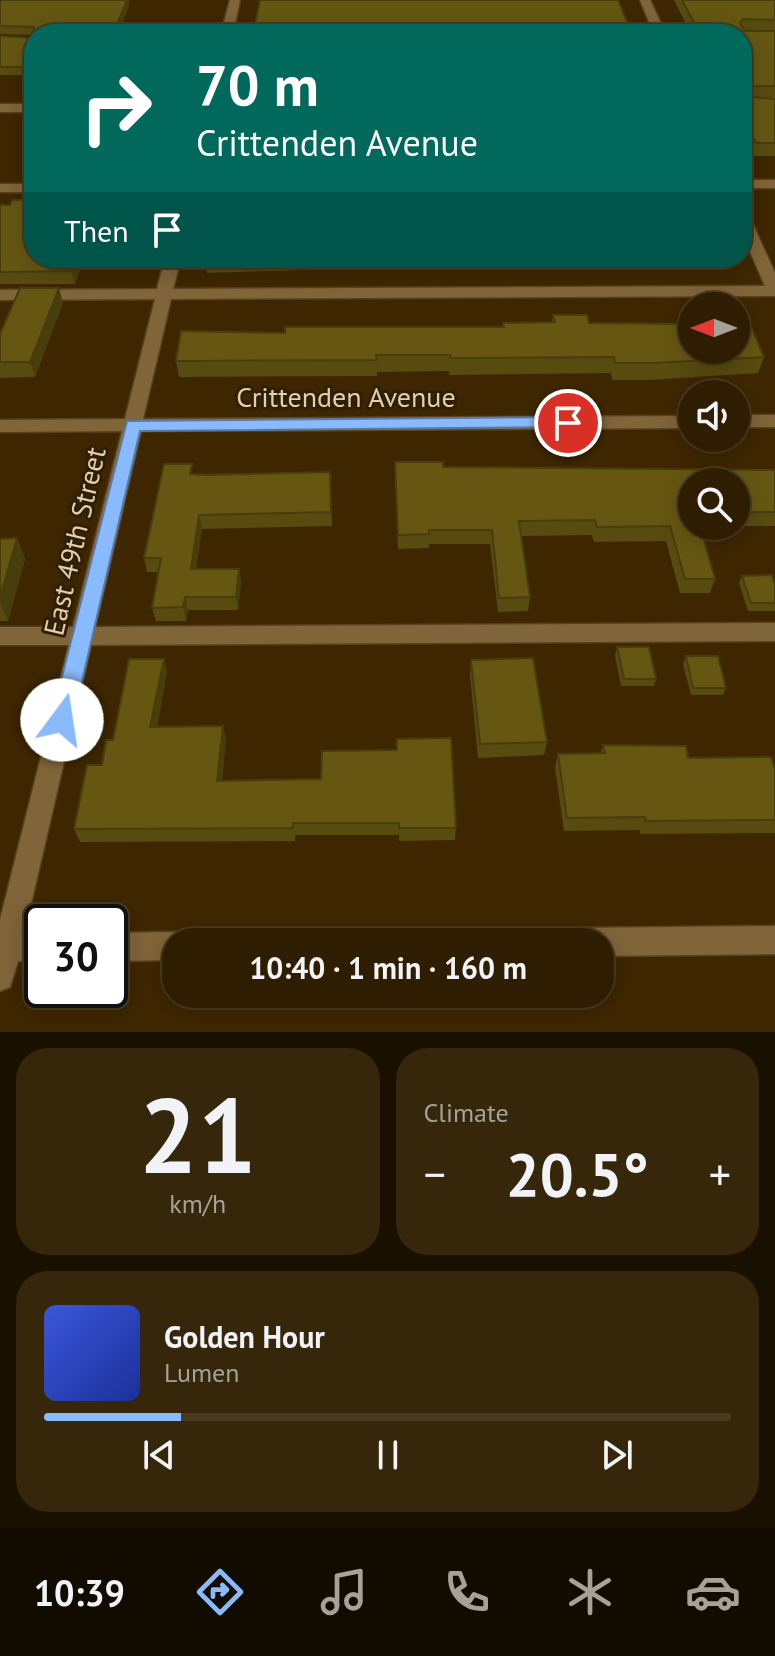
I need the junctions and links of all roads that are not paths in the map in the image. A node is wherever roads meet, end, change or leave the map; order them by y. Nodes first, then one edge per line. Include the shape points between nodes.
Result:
1 (235, 0) edge
2 (645, 0) edge
3 (229, 24) edge
4 (656, 24) edge
5 (0, 108) edge
6 (24, 108) edge
7 (752, 184) edge
8 (775, 184) edge
9 (0, 188) edge
10 (24, 188) edge
11 (752, 239) edge
12 (171, 268) edge
13 (775, 291) edge
14 (0, 295) edge
15 (164, 295) junction
16 (750, 421) edge
17 (775, 421) edge
18 (678, 422) edge
19 (133, 425) junction
20 (0, 426) edge
21 (775, 632) edge
22 (83, 635) junction
23 (0, 636) edge
24 (775, 940) edge
25 (614, 942) edge
26 (162, 946) edge
27 (24, 947) edge
28 (128, 947) edge
29 (4, 948) edge
30 (0, 977) edge

1 - 3 street
2 - 4 street
5 - 6 street
7 - 8 street
9 - 10 street
11 - 13 street
12 - 15 street, East 49th Street
13 - 15 street
14 - 15 street
15 - 19 street, East 49th Street
16 - 17 street
18 - 19 street, Crittenden Avenue
19 - 20 street, Crittenden Avenue
19 - 22 street, East 49th Street
21 - 22 street
22 - 23 street
22 - 29 street, East 49th Street
24 - 25 street
26 - 28 street
27 - 29 street
29 - 30 street, East 49th Street

